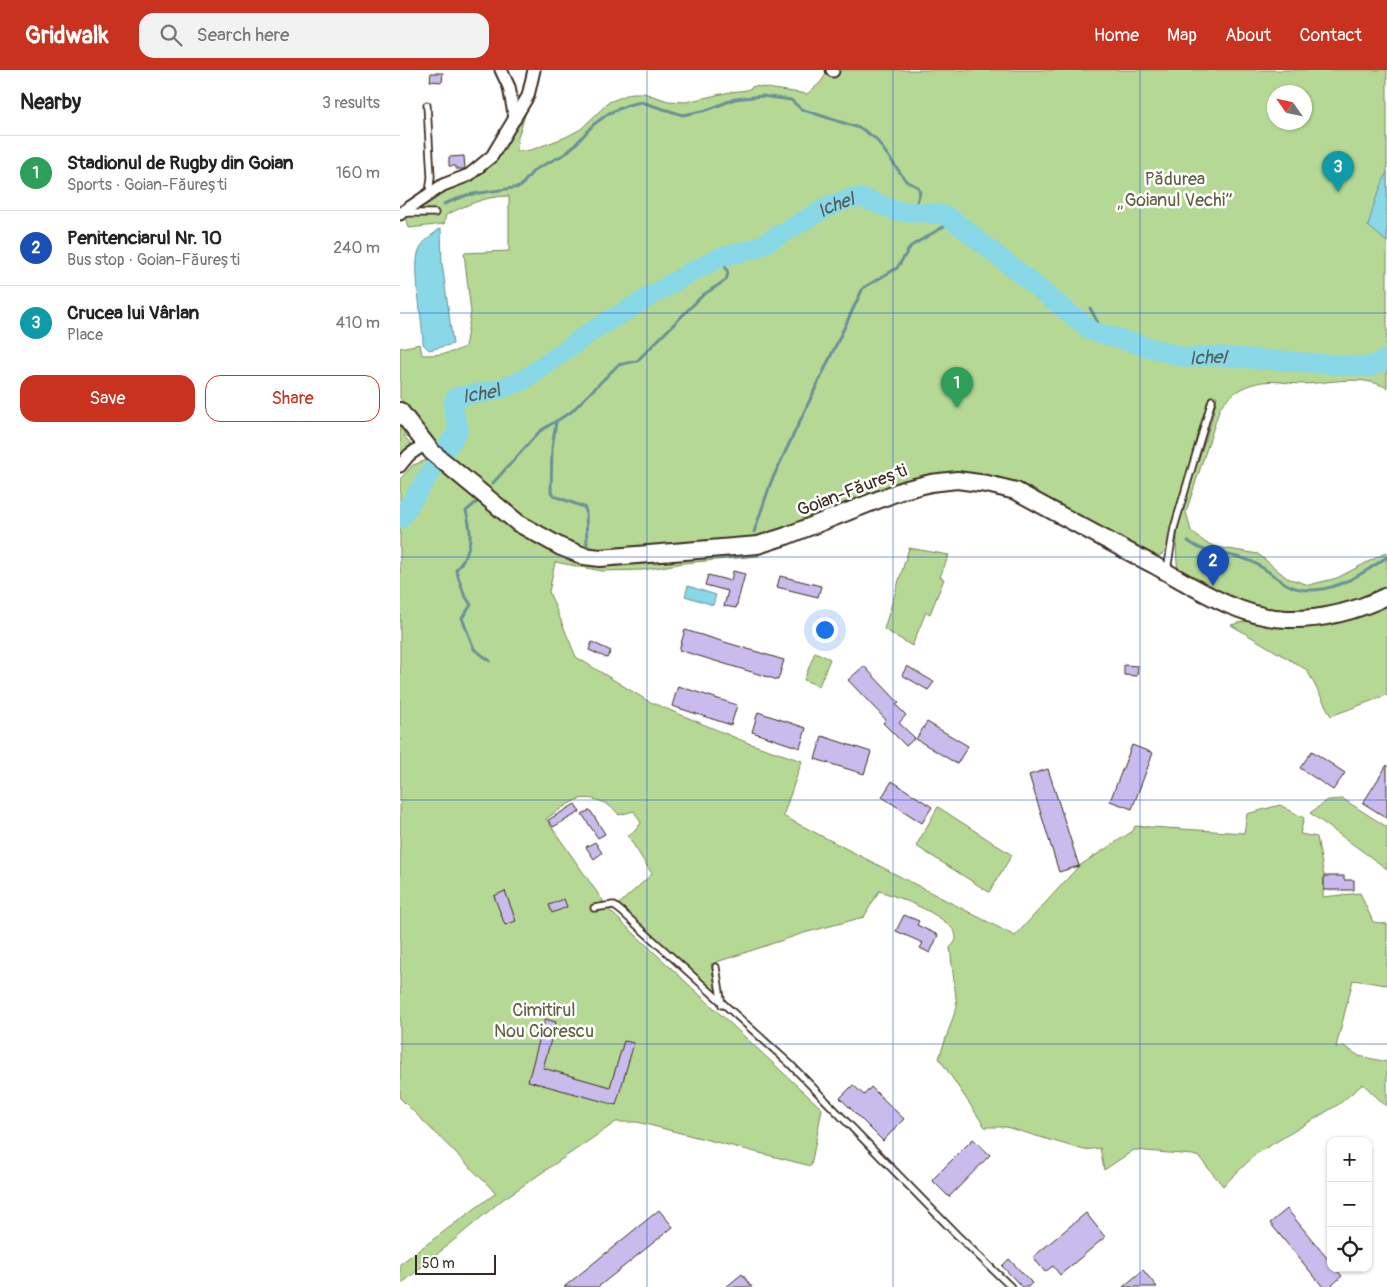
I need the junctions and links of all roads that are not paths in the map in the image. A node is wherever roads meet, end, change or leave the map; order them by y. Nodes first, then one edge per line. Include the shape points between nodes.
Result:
1 (501, 70) edge
2 (534, 70) edge
3 (427, 105) dead end
4 (515, 118) junction
5 (429, 195) junction
6 (435, 213) dead end
7 (402, 214) edge
8 (1212, 400) dead end
9 (400, 411) edge
10 (428, 448) junction
11 (400, 466) edge
12 (1166, 572) junction
13 (1387, 596) edge
14 (594, 908) dead end
15 (716, 967) dead end
16 (722, 1005) junction
17 (1011, 1287) edge

1 - 4 street via 509,87
2 - 4 street via 528,96
3 - 5 lane
4 - 5 street via 492,156 479,169
5 - 7 street
6 - 7 lane
8 - 12 lane via 1174,528
9 - 10 street, Goian-Făurești
10 - 11 street via 409,455
10 - 12 street, Goian-Făurești via 518,523 584,556 600,558 758,545 903,490 957,480 1016,491
12 - 13 street, Goian-Făurești via 1241,608 1286,619 1332,616
14 - 16 lane via 613,905
15 - 16 lane
16 - 17 lane via 789,1063

